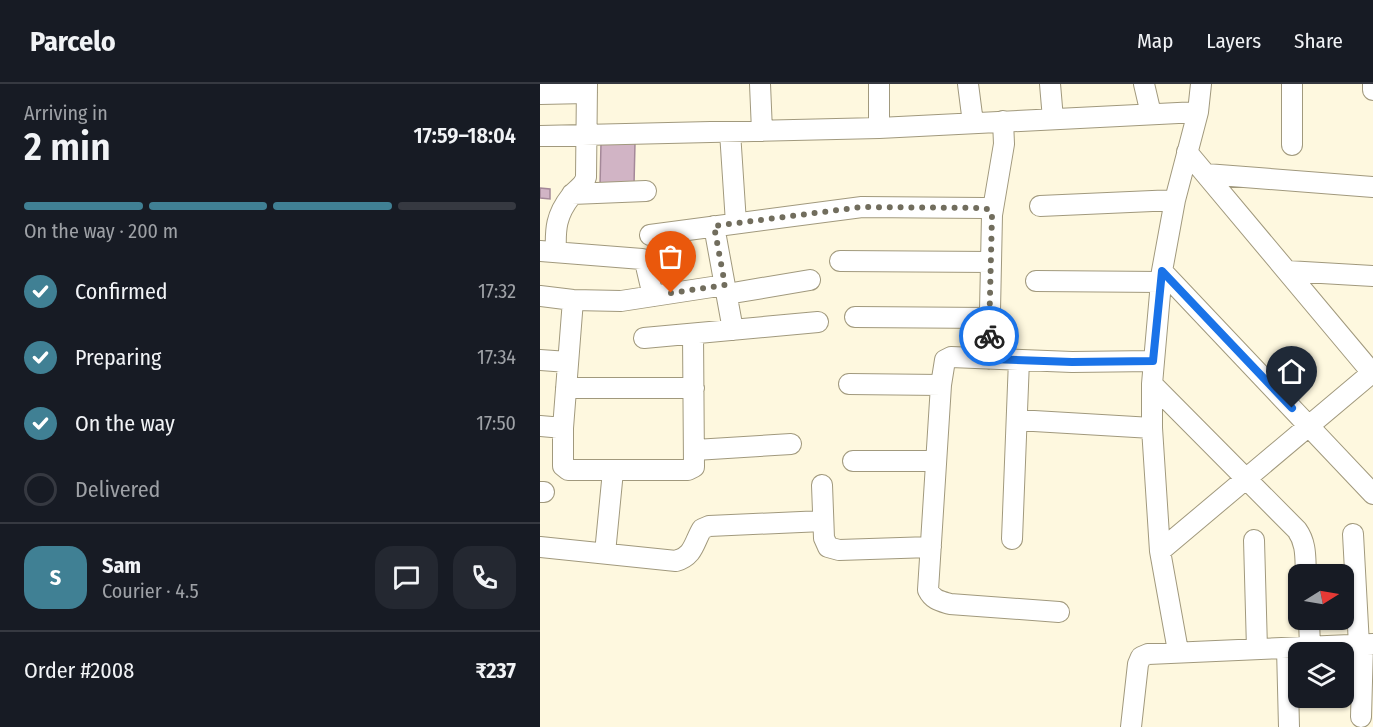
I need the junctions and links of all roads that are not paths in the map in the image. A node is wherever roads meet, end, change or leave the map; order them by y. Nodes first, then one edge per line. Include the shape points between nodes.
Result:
1 (760, 84) edge
2 (879, 84) edge
3 (968, 84) edge
4 (1050, 84) edge
5 (1144, 84) edge
6 (1202, 84) edge
7 (1292, 84) edge
8 (1373, 84) edge
9 (587, 88) edge
10 (1373, 90) edge
11 (540, 94) edge
12 (1198, 112) junction
13 (1151, 114) junction
14 (1053, 119) junction
15 (1003, 121) junction
16 (973, 123) junction
17 (879, 128) junction
18 (762, 131) junction
19 (730, 132) junction
20 (540, 136) edge
21 (586, 136) junction
22 (1292, 145) dead end
23 (1187, 152) junction
24 (1206, 174) junction
25 (1373, 187) edge
26 (646, 191) dead end
27 (572, 194) junction
28 (1175, 200) junction
29 (1040, 206) dead end
30 (992, 215) junction
31 (736, 223) junction
32 (714, 226) junction
33 (650, 235) dead end
34 (548, 252) edge
35 (840, 261) dead end
36 (991, 262) junction
37 (1287, 271) junction
38 (1162, 276) junction
39 (1373, 276) edge
40 (810, 280) dead end
41 (1036, 281) dead end
42 (726, 289) junction
43 (540, 296) edge
44 (653, 296) junction
45 (573, 300) junction
46 (855, 317) dead end
47 (990, 318) junction
48 (818, 322) dead end
49 (733, 330) junction
50 (693, 334) junction
51 (644, 338) dead end
52 (989, 359) junction
53 (540, 360) edge
54 (1020, 360) junction
55 (1153, 361) junction
56 (568, 362) junction
57 (1372, 372) edge
58 (849, 384) dead end
59 (1152, 384) junction
60 (941, 385) junction
61 (566, 388) junction
62 (694, 388) junction
63 (1017, 420) junction
64 (1308, 425) junction
65 (540, 426) edge
66 (563, 428) junction
67 (1152, 428) junction
68 (791, 444) dead end
69 (695, 450) junction
70 (853, 461) dead end
71 (936, 461) junction
72 (613, 471) junction
73 (1245, 478) junction
74 (822, 485) dead end
75 (1373, 494) edge
76 (823, 521) junction
77 (1353, 534) dead end
78 (1012, 539) dead end
79 (1254, 540) dead end
80 (540, 547) edge
81 (931, 547) junction
82 (1160, 551) junction
83 (604, 553) junction
84 (1306, 564) edge
85 (1059, 612) dead end
86 (1365, 645) edge
87 (1287, 648) joint
88 (1257, 649) junction
89 (1178, 651) junction
90 (1361, 717) dead end
91 (1131, 727) edge
92 (1289, 727) edge

1 - 18 street
2 - 17 street
3 - 16 street
4 - 14 street
5 - 13 street
6 - 12 street
7 - 22 street
8 - 10 street
9 - 11 street
9 - 21 street
12 - 13 street
12 - 23 street
13 - 14 street
14 - 15 street
15 - 16 street
15 - 30 street via 1004,144
16 - 17 street
17 - 18 street
18 - 19 street
19 - 21 street
19 - 31 street
20 - 21 street
21 - 27 street via 585,183
23 - 24 street
23 - 28 street
24 - 25 street
24 - 37 street
26 - 27 street
27 - 34 street via 561,210
28 - 29 street
28 - 38 street
30 - 31 street via 984,208 862,207
30 - 36 street
31 - 32 street
32 - 33 street
32 - 42 street
34 - 44 street via 642,258
35 - 36 street
36 - 47 street
37 - 39 street
37 - 57 street
38 - 41 street
38 - 55 street
38 - 64 street
40 - 42 street
42 - 44 street
42 - 49 street
43 - 45 street
44 - 45 street via 621,301
45 - 56 street
46 - 47 street
47 - 52 street
48 - 49 street
49 - 50 street
50 - 51 street
50 - 62 street
52 - 54 street
52 - 60 street via 945,360
53 - 56 street
54 - 55 street
54 - 63 street
55 - 59 street
56 - 61 street
57 - 64 street
58 - 60 street
59 - 67 street
59 - 73 street
60 - 71 street
61 - 62 street
61 - 66 street
62 - 69 street
63 - 67 street
63 - 78 street
64 - 73 street
64 - 75 street
65 - 66 street
66 - 72 street via 565,469
67 - 82 street
68 - 69 street
69 - 72 street via 696,463 691,470
70 - 71 street
71 - 81 street
72 - 83 street
73 - 82 street
73 - 84 street via 1302,537
74 - 76 street
76 - 81 street via 828,547 838,550
76 - 83 street via 709,526 702,529 691,553 676,561
77 - 86 street
79 - 88 street
80 - 83 street
81 - 85 street via 928,590 938,601
82 - 89 street
86 - 90 street
87 - 88 street
87 - 92 street
88 - 89 street
89 - 91 street via 1141,657

